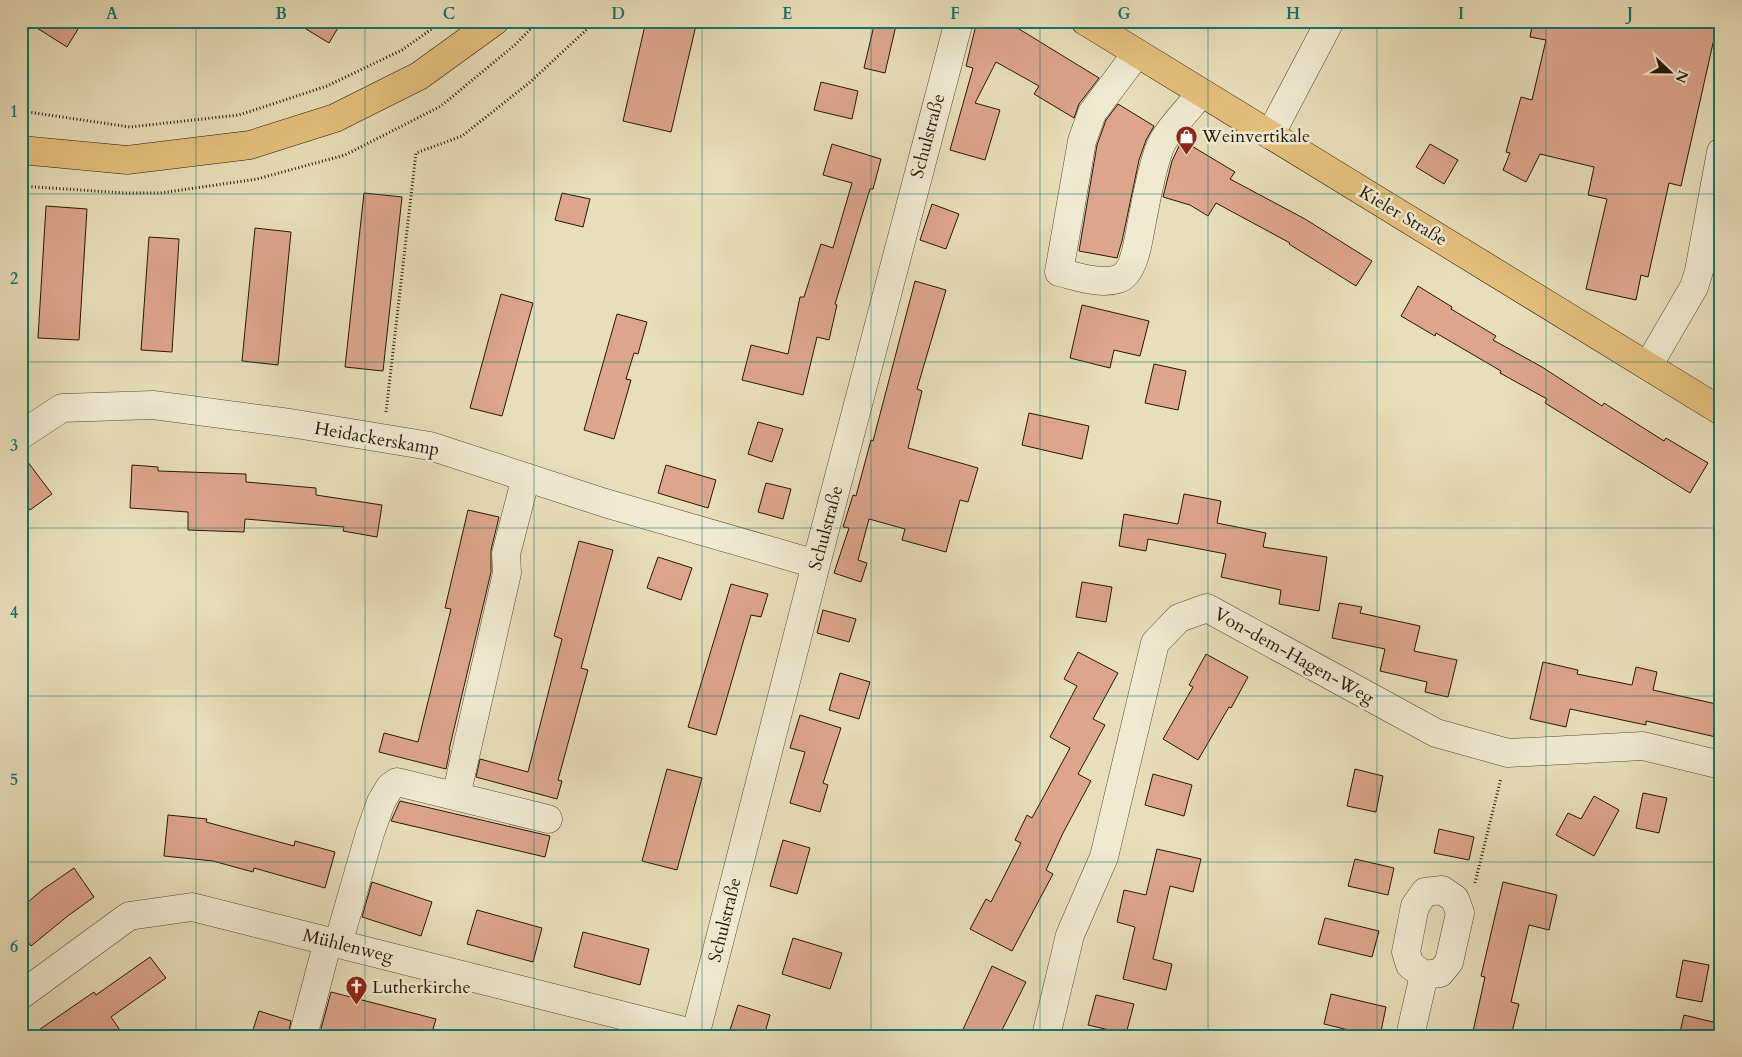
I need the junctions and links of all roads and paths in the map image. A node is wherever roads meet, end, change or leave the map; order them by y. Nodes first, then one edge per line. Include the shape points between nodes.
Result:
1 (443, 21) edge
2 (495, 21) edge
3 (538, 21) edge
4 (596, 21) edge
5 (959, 21) edge
6 (1330, 21) edge
7 (1088, 22) edge
8 (516, 44) dead end
9 (1137, 53) junction
10 (1201, 93) junction
11 (21, 111) edge
12 (1270, 135) junction
13 (21, 150) edge
14 (1721, 152) edge
15 (1648, 366) junction
16 (1721, 411) edge
17 (21, 435) edge
18 (383, 438) junction
19 (526, 477) junction
20 (816, 564) junction
21 (1508, 753) junction
22 (1721, 765) edge
23 (456, 796) junction
24 (548, 819) dead end
25 (1455, 900) junction
26 (333, 943) junction
27 (1424, 975) junction
28 (21, 995) edge
29 (695, 1035) edge
30 (303, 1036) edge
31 (1046, 1036) edge
32 (1410, 1036) edge

1 - 11 path via 402,50 327,86 239,115 130,127
2 - 13 main road via 420,76 335,118 250,145 127,160
3 - 8 path
4 - 18 path via 529,83 462,136 416,153
5 - 20 street, Schulstraße
6 - 12 street
7 - 9 main road, Kieler Straße
9 - 10 main road, Kieler Straße
9 - 10 street via 1092,113 1082,140 1058,272 1100,281 1119,279 1126,274 1137,246 1160,146
10 - 12 main road, Kieler Straße
12 - 15 main road, Kieler Straße
14 - 15 street via 1694,287
15 - 16 main road, Kieler Straße
17 - 18 street, Heidackerskamp via 62,408 153,405
18 - 19 street, Heidackerskamp via 430,446
19 - 20 street, Heidackerskamp
19 - 23 street via 506,554 507,573
20 - 29 street, Schulstraße
21 - 22 street, Von-dem-Hagen-Weg via 1643,746
21 - 25 path via 1476,882
21 - 31 street, Von-dem-Hagen-Weg via 1436,733 1207,608 1179,618 1155,643 1104,857 1070,935
23 - 24 street
23 - 26 street via 397,782 390,787 381,802
25 - 27 street via 1460,912 1450,962 1440,973
25 - 27 street via 1442,890 1424,892 1415,906 1406,952 1410,965
26 - 28 street, Mühlenweg via 192,907 128,916
26 - 29 street, Mühlenweg
26 - 30 street
27 - 32 street

